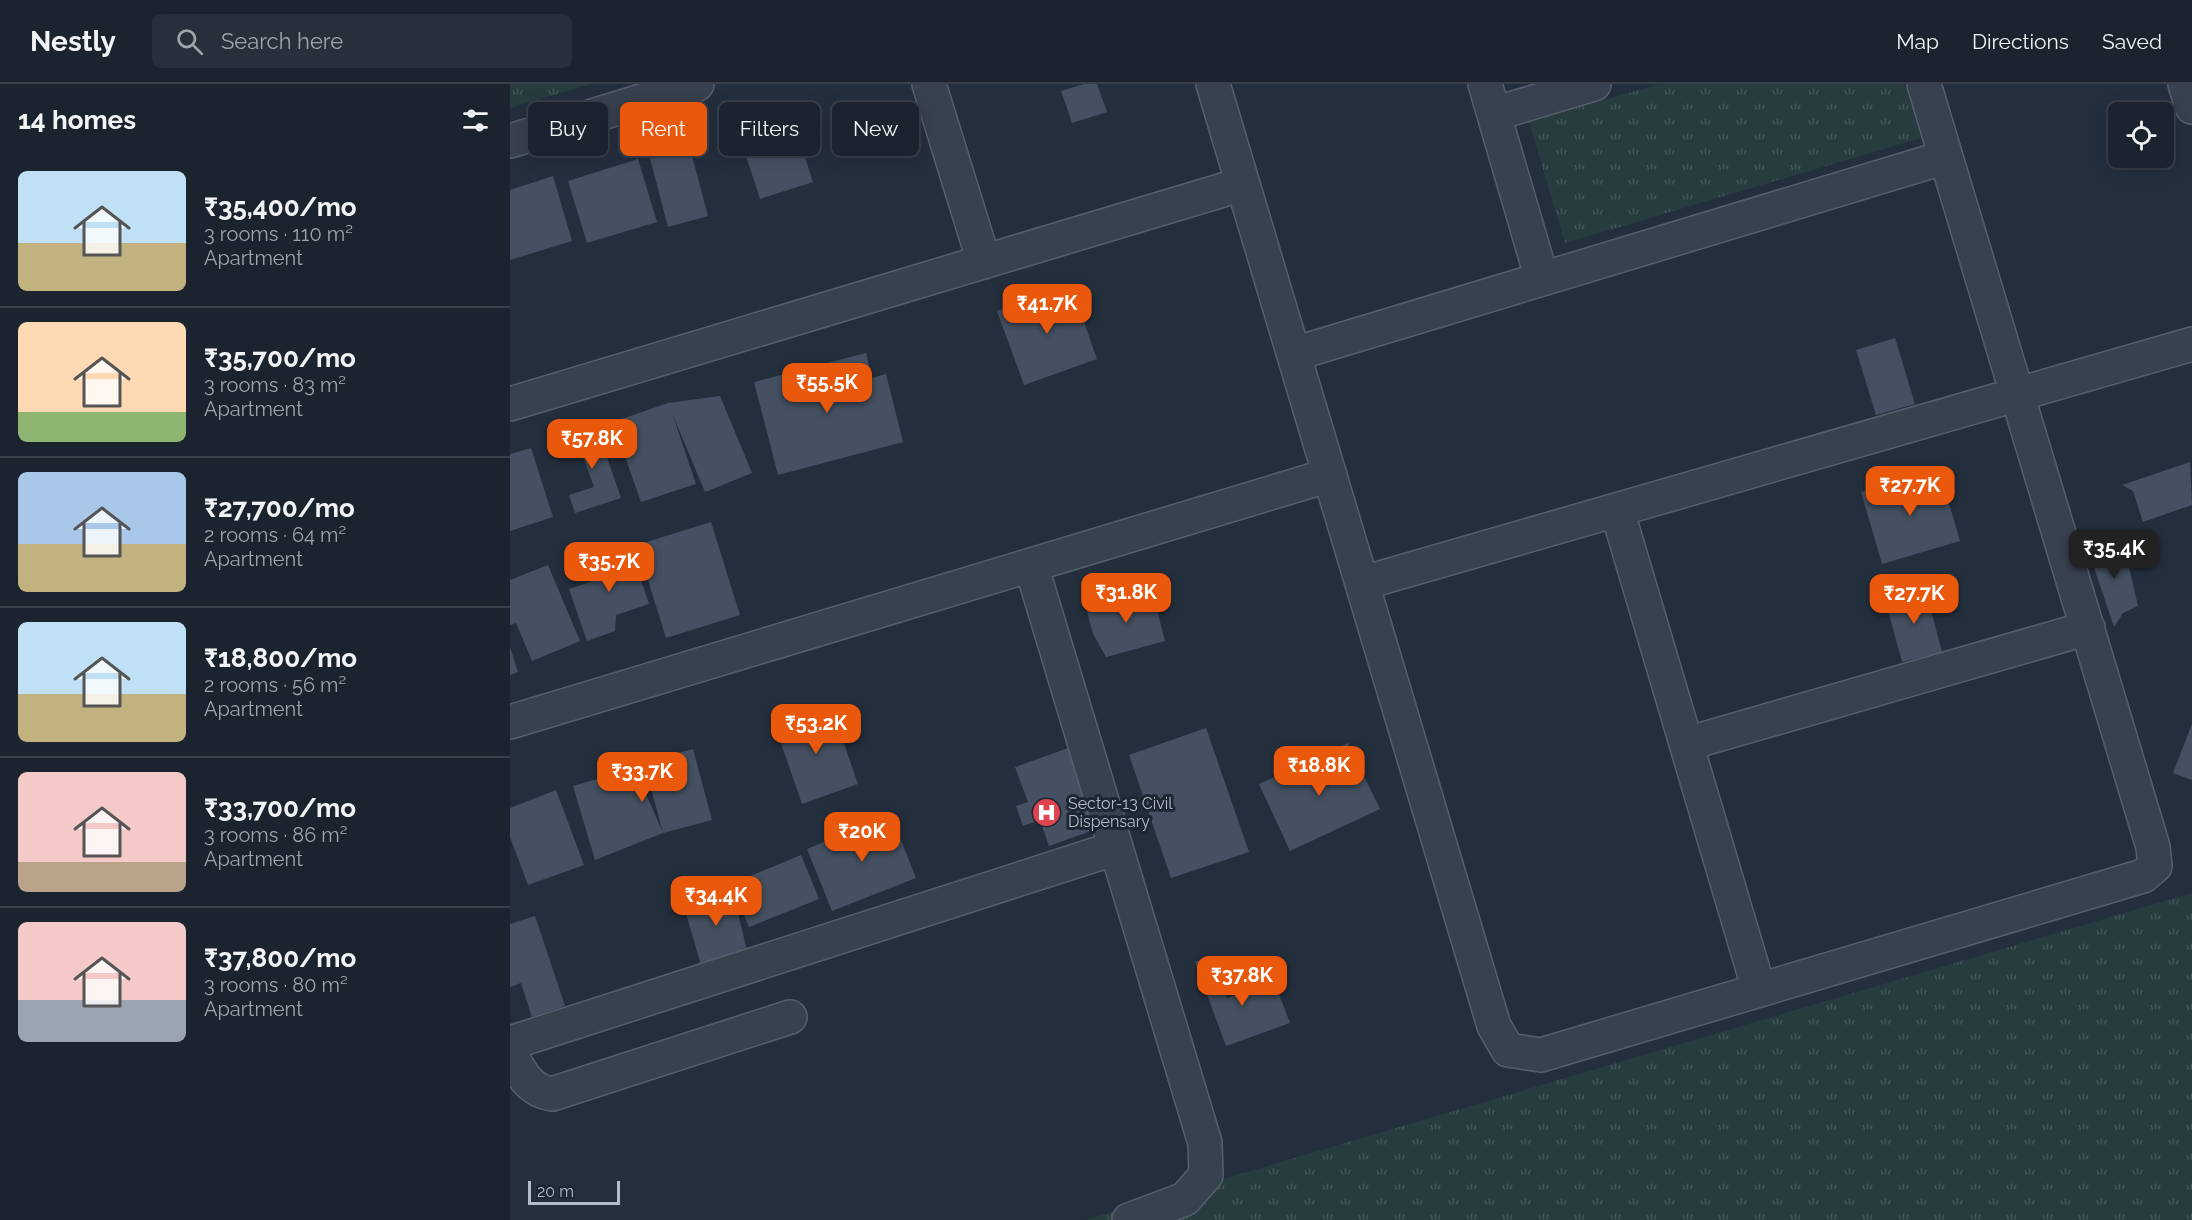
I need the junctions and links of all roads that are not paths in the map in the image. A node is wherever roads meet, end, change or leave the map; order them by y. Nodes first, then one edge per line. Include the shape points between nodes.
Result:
1 (697, 84) edge
2 (929, 84) edge
3 (1213, 84) edge
4 (1594, 84) edge
5 (1924, 84) edge
6 (2186, 84) edge
7 (663, 89) edge
8 (1490, 99) edge
9 (2192, 107) edge
10 (510, 141) edge
11 (1946, 157) junction
12 (1243, 184) junction
13 (984, 262) junction
14 (1542, 279) junction
15 (2192, 344) edge
16 (1294, 354) junction
17 (2018, 394) junction
18 (510, 404) edge
19 (1330, 475) junction
20 (1617, 510) junction
21 (1031, 565) junction
22 (1363, 584) junction
23 (2088, 628) junction
24 (510, 722) edge
25 (1686, 744) junction
26 (1116, 848) junction
27 (1759, 990) junction
28 (790, 1017) dead end
29 (510, 1043) edge
30 (510, 1053) edge
31 (1129, 1220) edge

1 - 7 street
2 - 13 street
3 - 12 street
4 - 8 street
5 - 11 street
6 - 9 street
7 - 10 street
8 - 14 street
11 - 14 street
11 - 17 street
12 - 13 street
12 - 16 street
13 - 18 street
14 - 16 street
15 - 17 street
16 - 19 street
17 - 20 street
17 - 23 street
19 - 21 street
19 - 22 street
20 - 22 street
20 - 25 street
21 - 24 street
21 - 26 street
22 - 27 street via 1494,1026 1508,1050 1541,1055
23 - 25 street
23 - 27 street via 2153,847 2155,866 2143,876
25 - 27 street
26 - 29 street
26 - 31 street via 1205,1143 1206,1175 1185,1199
28 - 30 street via 552,1094 538,1091 526,1081

